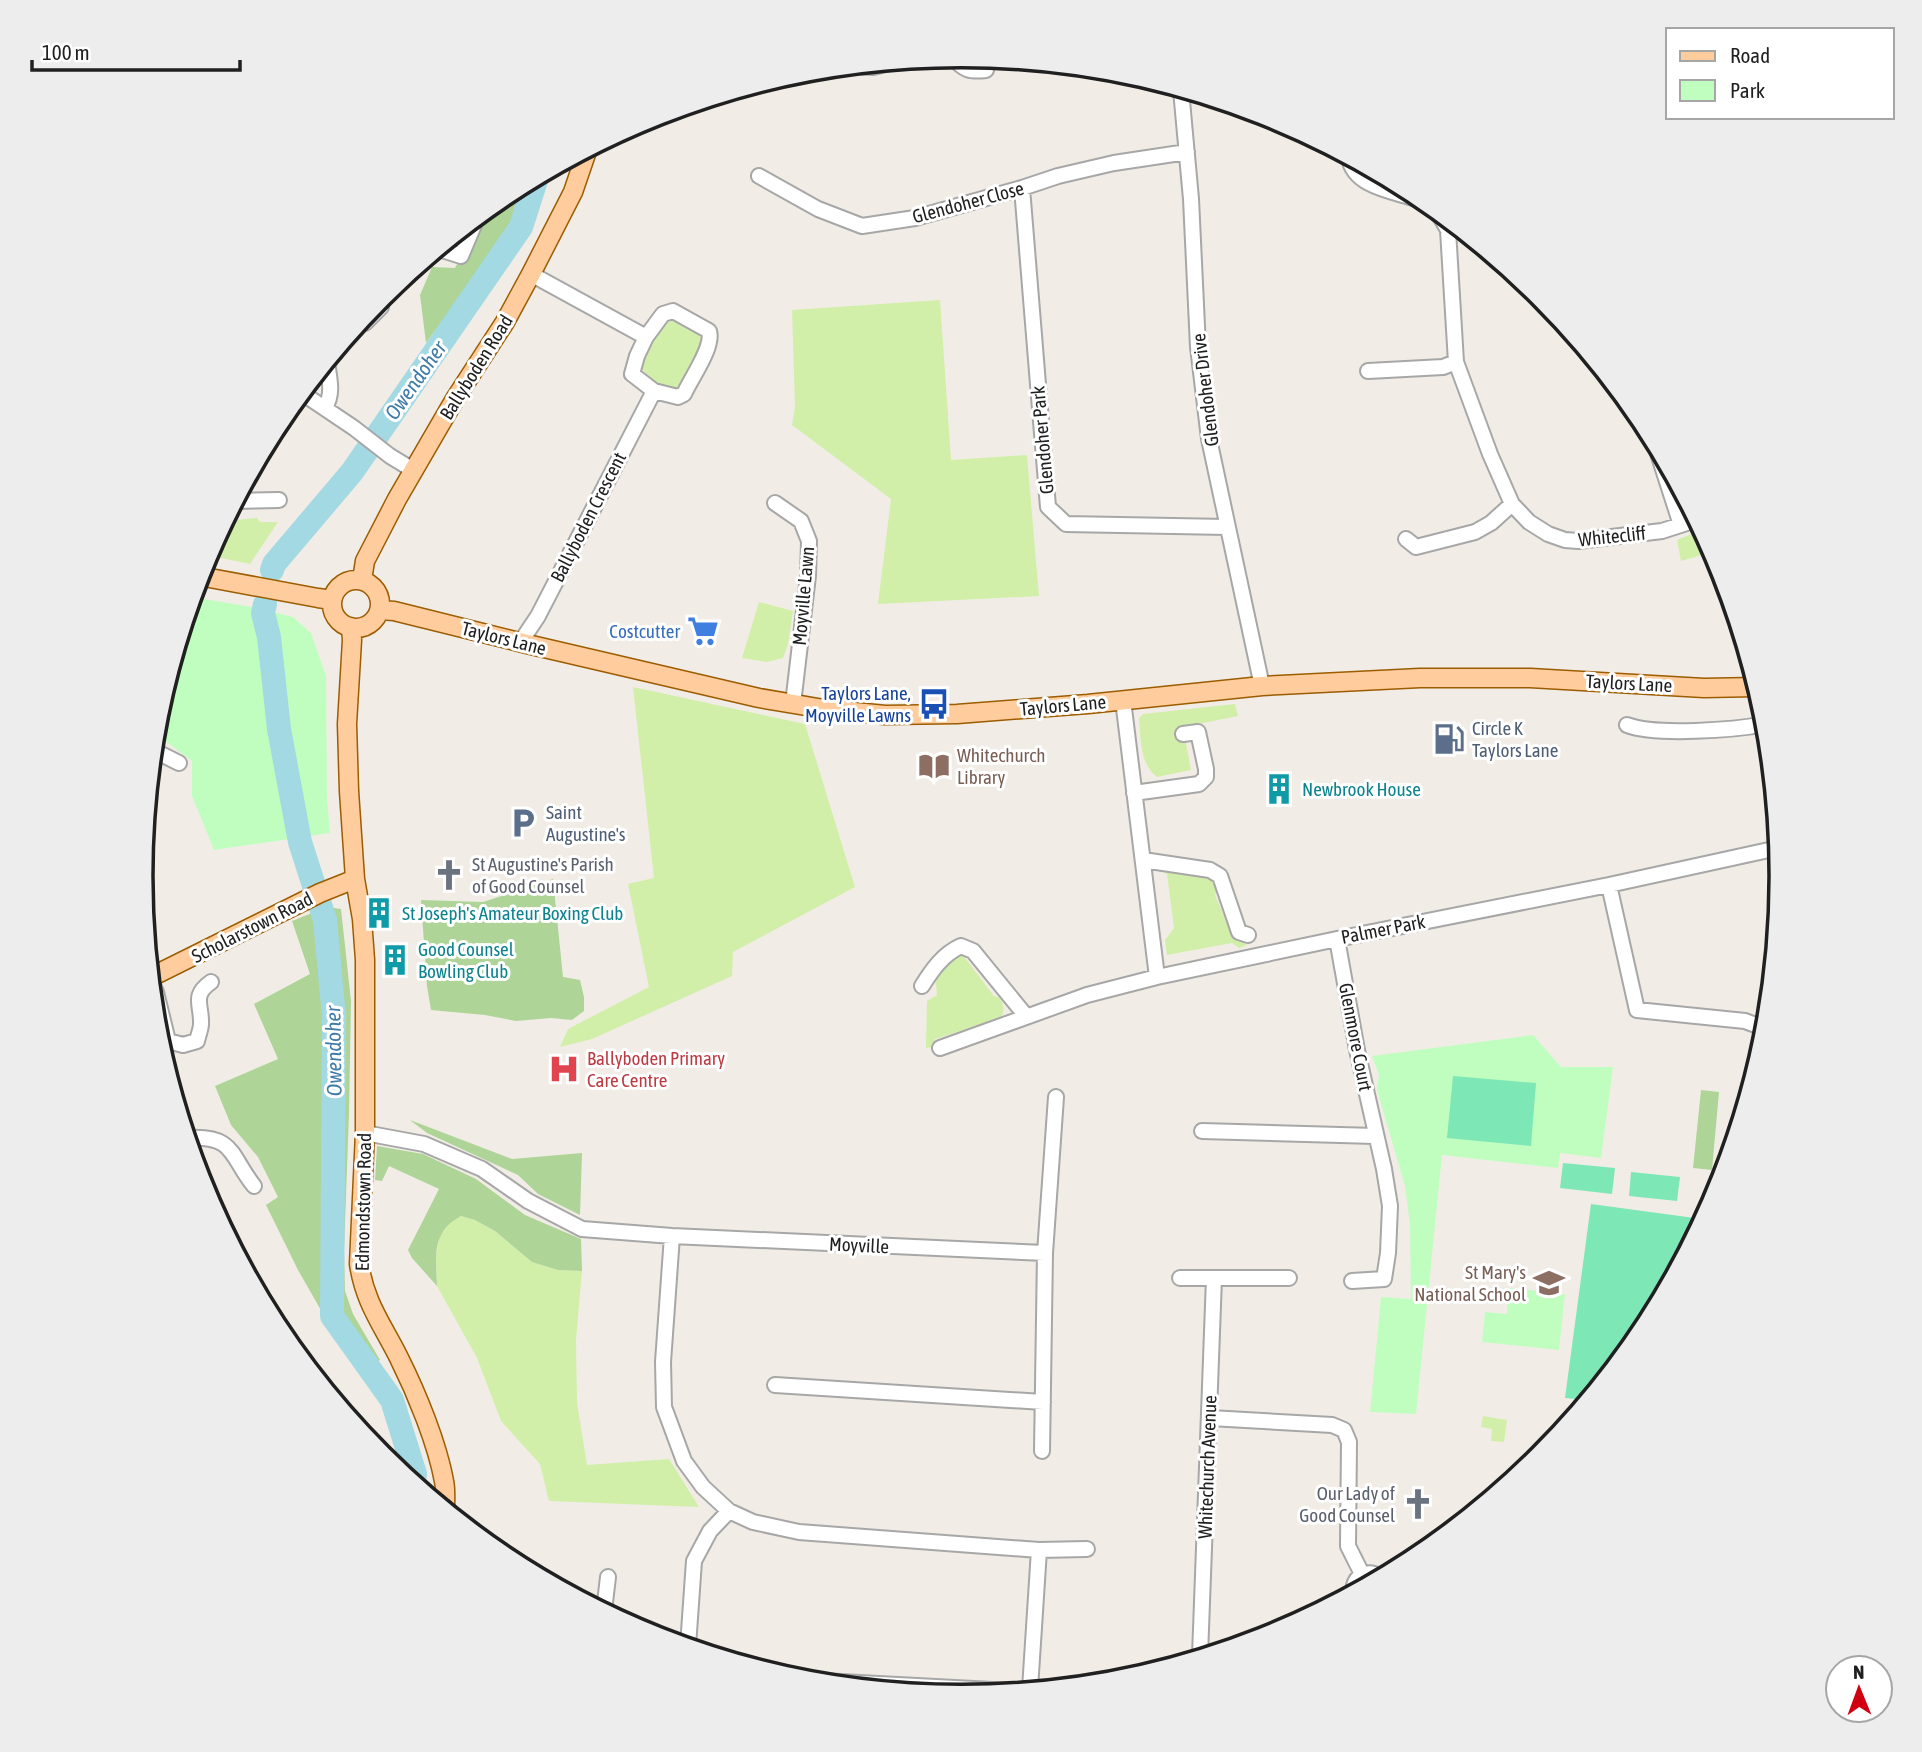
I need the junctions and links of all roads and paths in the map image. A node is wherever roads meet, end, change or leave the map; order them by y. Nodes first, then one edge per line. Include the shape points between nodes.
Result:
1 (965, 68) edge
2 (986, 70) dead end
3 (1182, 99) edge
4 (1186, 152) junction
5 (583, 163) edge
6 (1353, 170) edge
7 (758, 176) dead end
8 (1022, 188) junction
9 (1386, 189) edge
10 (1448, 231) edge
11 (470, 234) edge
12 (448, 252) edge
13 (531, 274) junction
14 (646, 337) junction
15 (1456, 362) junction
16 (1368, 371) dead end
17 (329, 374) edge
18 (654, 391) junction
19 (310, 398) edge
20 (325, 407) junction
21 (414, 470) junction
22 (1669, 488) edge
23 (279, 500) dead end
24 (246, 501) edge
25 (775, 503) dead end
26 (1512, 504) junction
27 (1687, 523) edge
28 (1681, 525) junction
29 (1227, 527) junction
30 (1406, 539) dead end
31 (211, 578) edge
32 (362, 580) junction
33 (332, 600) junction
34 (380, 610) junction
35 (351, 627) junction
36 (520, 643) junction
37 (1262, 685) junction
38 (1746, 687) edge
39 (1122, 700) junction
40 (793, 704) junction
41 (1627, 724) dead end
42 (1754, 725) edge
43 (1183, 734) dead end
44 (163, 755) edge
45 (179, 762) dead end
46 (1134, 793) junction
47 (1768, 850) edge
48 (1143, 860) junction
49 (355, 880) junction
50 (1609, 885) junction
51 (1248, 935) dead end
52 (1337, 939) junction
53 (159, 975) edge
54 (1157, 977) junction
55 (211, 982) dead end
56 (922, 986) dead end
57 (1026, 1016) junction
58 (1755, 1025) edge
59 (172, 1045) edge
60 (940, 1048) dead end
61 (1056, 1097) dead end
62 (1202, 1131) dead end
63 (365, 1133) junction
64 (1375, 1136) junction
65 (197, 1138) edge
66 (254, 1186) dead end
67 (672, 1236) junction
68 (1045, 1253) junction
69 (1180, 1278) dead end
70 (1214, 1278) junction
71 (1289, 1278) dead end
72 (1352, 1281) dead end
73 (775, 1385) dead end
74 (1043, 1402) junction
75 (1210, 1418) junction
76 (1042, 1451) dead end
77 (445, 1497) edge
78 (729, 1511) junction
79 (1087, 1549) dead end
80 (1040, 1550) junction
81 (1369, 1573) edge
82 (1362, 1574) junction
83 (608, 1577) dead end
84 (1356, 1580) edge
85 (605, 1601) edge
86 (689, 1636) edge
87 (1200, 1647) edge
88 (1031, 1680) edge

1 - 2 street
3 - 4 street, Glendoher Drive
4 - 8 street, Glendoher Close via 1114,163
4 - 29 street, Glendoher Drive via 1198,347 1209,439
5 - 13 main road, Ballyboden Road
6 - 9 street, Whitecliff via 1367,183
7 - 8 street, Glendoher Close via 818,209 862,226 915,218
8 - 29 street, Glendoher Park via 1048,507 1066,524
10 - 15 street, Whitecliff
11 - 12 street via 461,256
13 - 14 street
13 - 21 main road, Ballyboden Road
14 - 18 street via 632,374
14 - 18 street via 663,314 673,311 711,336 684,394 678,397
15 - 16 street via 1443,367
15 - 26 street, Whitecliff
17 - 20 street via 331,390
18 - 36 street, Ballyboden Crescent
19 - 20 street
20 - 21 street
21 - 32 main road, Ballyboden Road via 366,561
22 - 28 street
23 - 24 street
25 - 40 street, Moyville Lawn via 801,521 809,541
26 - 28 street, Whitecliff via 1529,522 1565,540 1628,536
26 - 30 street via 1475,532 1416,547
27 - 28 street, Whitecliff
29 - 37 street, Glendoher Drive
31 - 33 main road
32 - 33 main road via 345,582
32 - 34 main road via 377,591
33 - 35 main road via 337,619
34 - 35 main road via 369,624
34 - 36 main road, Taylors Lane
35 - 49 main road via 347,724
36 - 40 main road, Taylors Lane
37 - 38 main road, Taylors Lane via 1530,678
37 - 39 main road, Taylors Lane
39 - 40 main road, Taylors Lane via 884,715
39 - 46 street
41 - 42 street via 1690,731
43 - 46 street via 1198,732 1206,777 1199,784
44 - 45 street
46 - 48 street
47 - 50 street, Palmer Park
48 - 51 street via 1210,870 1220,876 1239,932
48 - 54 street
49 - 53 main road, Scholarstown Road via 317,894
49 - 63 main road, Edmondstown Road via 365,960
50 - 52 street, Palmer Park
50 - 58 street via 1637,1010
52 - 54 street, Palmer Park
52 - 64 street, Glenmore Court
54 - 57 street, Palmer Park
55 - 59 street via 198,998 201,1024 197,1041
56 - 57 street via 930,971 961,946 973,951
57 - 60 street, Palmer Park
61 - 68 street
62 - 64 street
63 - 67 street, Moyville via 424,1144 482,1169 528,1202 582,1228
63 - 77 main road, Edmondstown Road via 359,1249 362,1283 415,1395
64 - 72 street, Glenmore Court via 1390,1206 1387,1264 1384,1279
65 - 66 street via 214,1138 226,1145
67 - 68 street, Moyville
67 - 78 street via 663,1407 684,1461
68 - 74 street
69 - 70 street
70 - 71 street
70 - 75 street, Whitechurch Avenue
73 - 74 street
74 - 76 street
75 - 82 street via 1332,1425 1344,1430 1349,1442 1348,1546
75 - 87 street, Whitechurch Avenue
78 - 80 street via 753,1522 799,1532
78 - 86 street via 710,1531 694,1561
79 - 80 street
80 - 88 street
81 - 82 street
82 - 84 street
83 - 85 street

